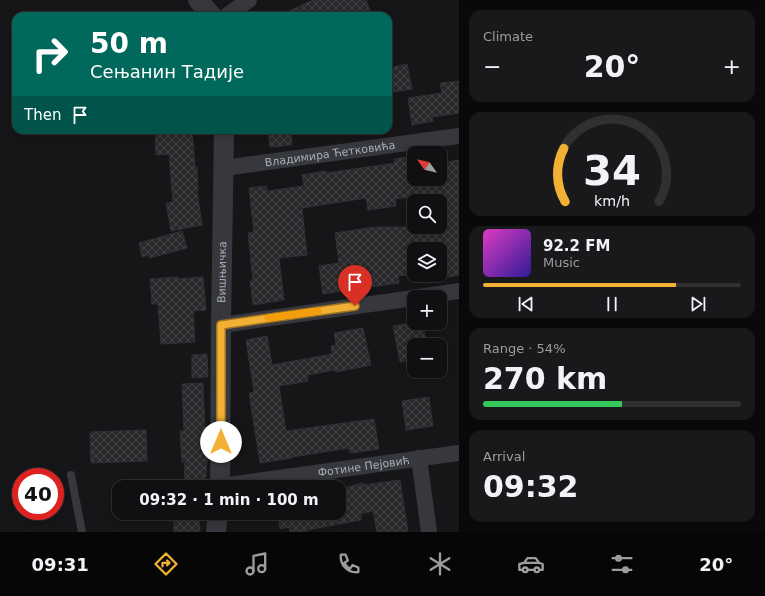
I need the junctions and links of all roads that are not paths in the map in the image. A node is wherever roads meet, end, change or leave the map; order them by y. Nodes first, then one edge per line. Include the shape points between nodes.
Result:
1 (198, 0) edge
2 (249, 0) edge
3 (208, 12) edge
4 (232, 12) edge
5 (224, 134) edge
6 (459, 136) edge
7 (224, 168) junction
8 (459, 291) edge
9 (447, 293) edge
10 (407, 299) edge
11 (221, 325) junction
12 (459, 453) edge
13 (419, 458) junction
14 (71, 475) dead end
15 (220, 480) edge
16 (263, 480) edge
17 (217, 520) edge
18 (82, 532) edge
19 (216, 532) edge
20 (430, 532) edge

1 - 3 street
2 - 4 street
5 - 7 street, Вишњичка
6 - 7 street, Владимира Ћетковића
7 - 11 street, Вишњичка
8 - 9 street
10 - 11 street
11 - 15 street, Вишњичка
12 - 13 street, Фотине Пејовић
13 - 16 street, Фотине Пејовић
13 - 20 street
14 - 18 lane
17 - 19 street

